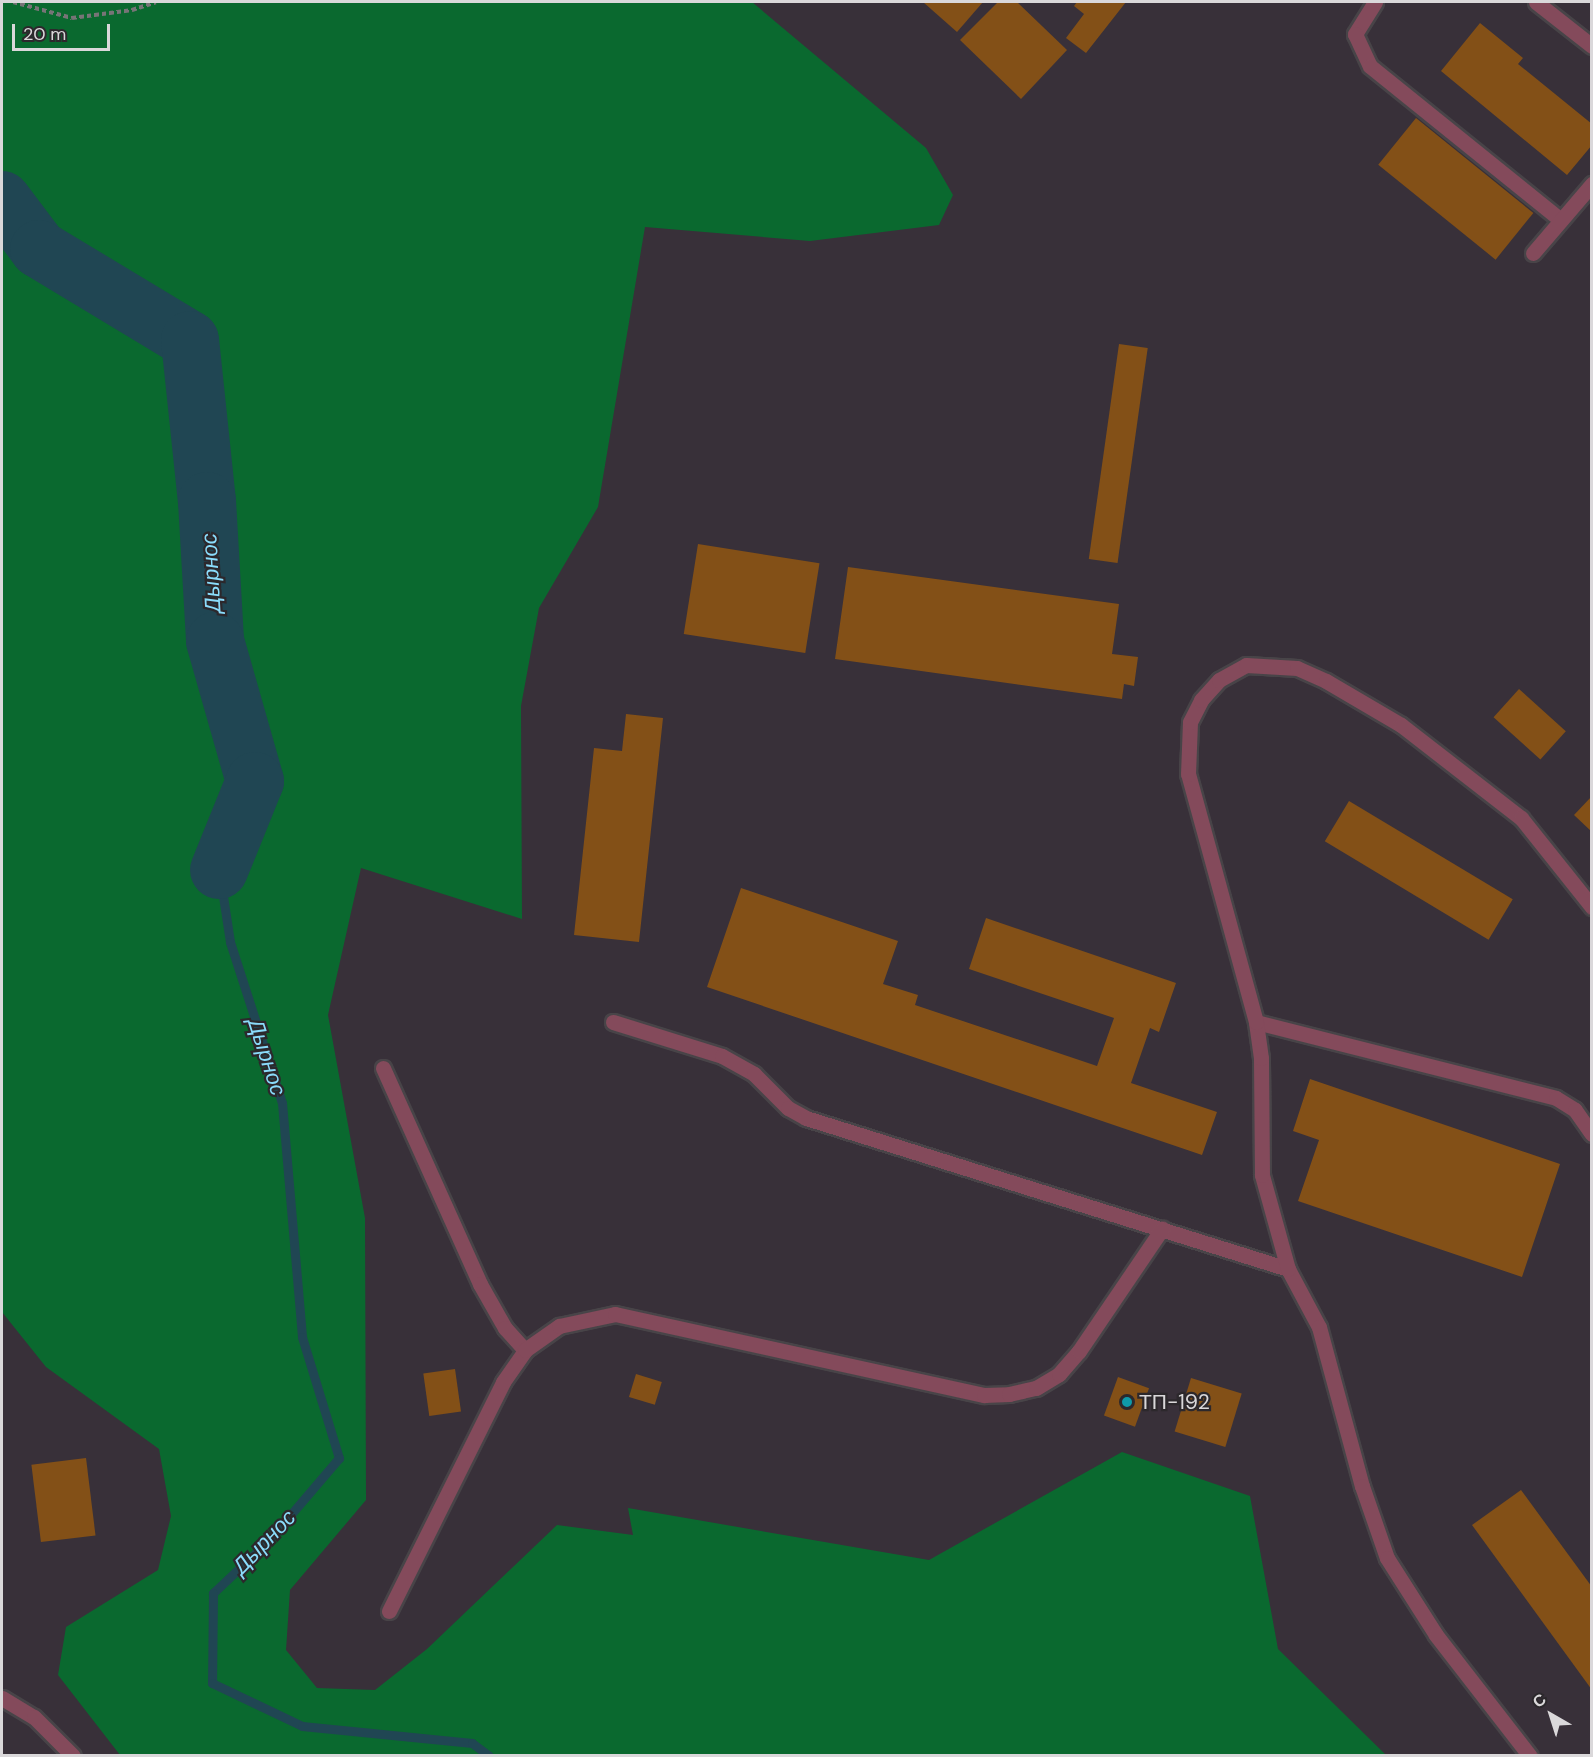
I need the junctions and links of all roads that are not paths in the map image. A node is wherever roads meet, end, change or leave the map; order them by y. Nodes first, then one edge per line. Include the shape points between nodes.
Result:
1 (1375, 2) edge
2 (1536, 2) edge
3 (1592, 46) edge
4 (1592, 184) edge
5 (1561, 220) junction
6 (1533, 253) dead end
7 (1592, 907) edge
8 (613, 1022) dead end
9 (1256, 1022) junction
10 (383, 1068) dead end
11 (1592, 1134) edge
12 (1162, 1229) junction
13 (1288, 1269) junction
14 (525, 1350) junction
15 (389, 1611) dead end
16 (2, 1698) edge
17 (73, 1755) edge
18 (1530, 1755) edge

1 - 5 lane via 1355,33 1370,66
2 - 3 lane
4 - 5 lane
5 - 6 lane
7 - 9 lane via 1521,818 1401,725 1297,668 1246,665 1219,680 1201,700 1190,722 1186,747 1188,774
8 - 12 lane via 722,1056 754,1074 788,1108 806,1118
9 - 11 lane via 1556,1098 1575,1110
9 - 13 lane via 1261,1058 1262,1175
10 - 14 lane via 480,1284 505,1328
12 - 13 lane
12 - 14 lane via 1059,1374 1036,1388 1009,1394 984,1395 615,1314 559,1326
13 - 18 lane via 1319,1327 1362,1486 1387,1558 1436,1635
14 - 15 lane via 503,1382
16 - 17 lane via 34,1717

